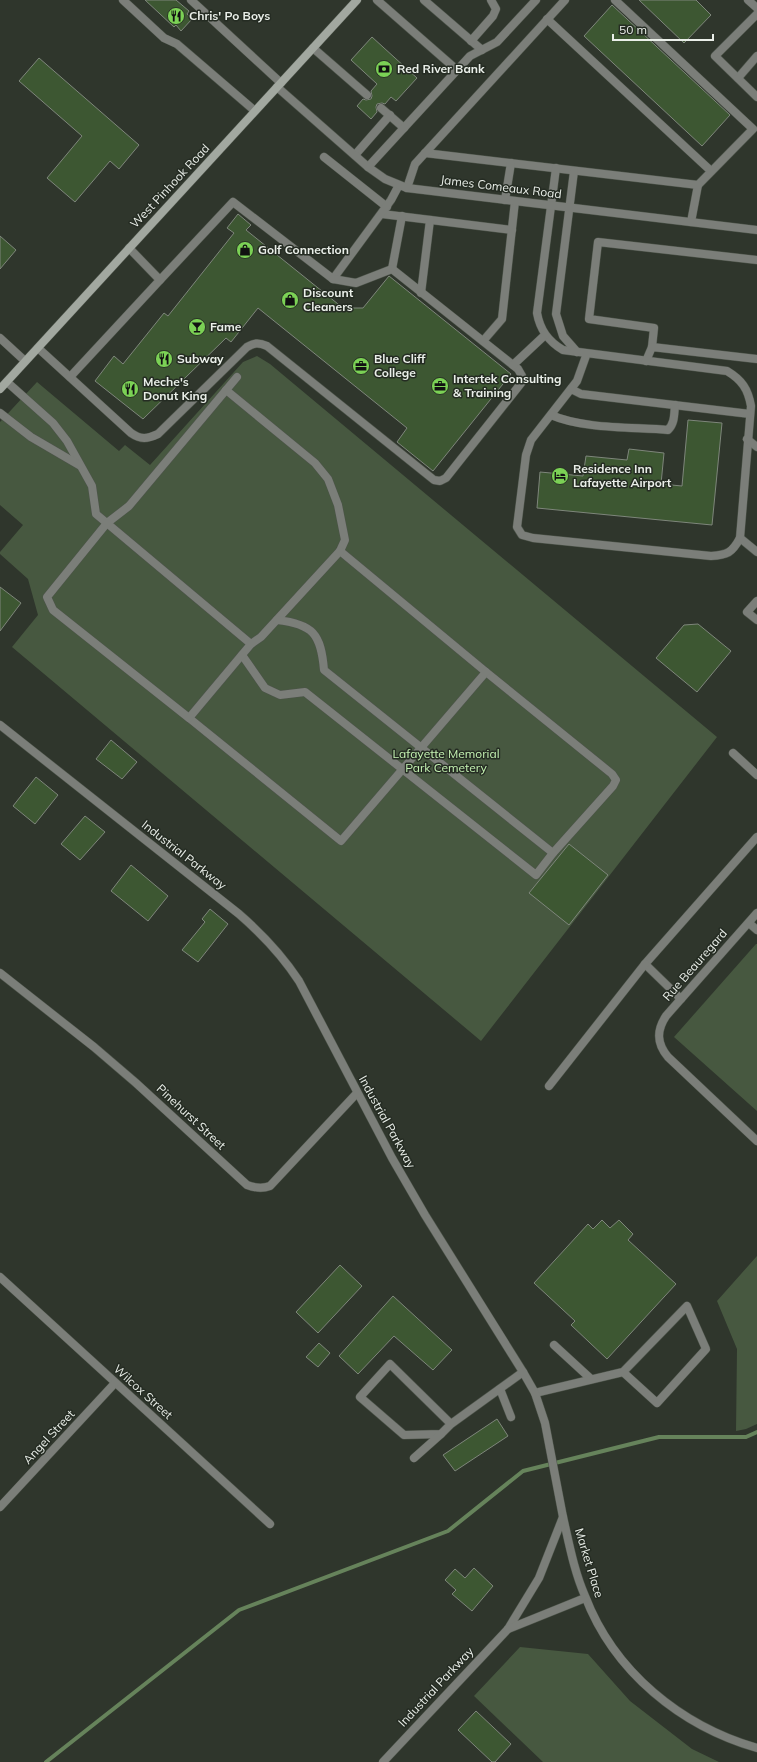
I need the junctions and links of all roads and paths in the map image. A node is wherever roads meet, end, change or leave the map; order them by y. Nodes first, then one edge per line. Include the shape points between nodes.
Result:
1 (123, 0) edge
2 (128, 0) edge
3 (191, 0) edge
4 (357, 0) edge
5 (377, 0) edge
6 (424, 0) edge
7 (491, 0) edge
8 (536, 0) edge
9 (565, 0) edge
10 (615, 0) edge
11 (748, 0) edge
12 (757, 8) edge
13 (757, 14) edge
14 (547, 19) junction
15 (164, 38) junction
16 (471, 41) junction
17 (313, 48) junction
18 (482, 50) junction
19 (757, 56) edge
20 (457, 70) junction
21 (738, 78) junction
22 (279, 85) junction
23 (367, 95) dead end
24 (757, 97) edge
25 (381, 108) dead end
26 (255, 111) junction
27 (390, 115) junction
28 (404, 128) junction
29 (425, 152) junction
30 (355, 155) junction
31 (324, 157) dead end
32 (511, 163) junction
33 (368, 167) junction
34 (556, 168) junction
35 (574, 171) junction
36 (712, 171) junction
37 (399, 185) junction
38 (698, 185) junction
39 (408, 188) junction
40 (505, 200) junction
41 (515, 201) junction
42 (550, 205) junction
43 (569, 208) junction
44 (384, 210) junction
45 (402, 216) junction
46 (430, 220) junction
47 (691, 222) junction
48 (512, 230) junction
49 (757, 230) edge
50 (129, 248) junction
51 (757, 260) edge
52 (392, 269) junction
53 (333, 279) junction
54 (160, 280) junction
55 (421, 293) junction
56 (545, 335) junction
57 (0, 338) edge
58 (483, 341) junction
59 (652, 346) junction
60 (38, 348) junction
61 (577, 352) junction
62 (587, 353) junction
63 (757, 359) edge
64 (646, 361) junction
65 (25, 362) junction
66 (513, 365) junction
67 (70, 377) junction
68 (236, 377) dead end
69 (7, 382) junction
70 (0, 389) edge
71 (571, 389) junction
72 (226, 390) junction
73 (675, 405) junction
74 (0, 413) edge
75 (750, 414) junction
76 (551, 415) junction
77 (747, 439) junction
78 (757, 447) edge
79 (80, 465) junction
80 (107, 523) junction
81 (740, 538) junction
82 (340, 551) junction
83 (757, 552) edge
84 (757, 601) edge
85 (277, 620) junction
86 (757, 620) edge
87 (251, 644) junction
88 (242, 655) junction
89 (486, 672) junction
90 (189, 718) junction
91 (0, 725) edge
92 (422, 747) junction
93 (733, 753) dead end
94 (403, 769) junction
95 (757, 774) edge
96 (757, 837) edge
97 (553, 853) junction
98 (757, 913) edge
99 (749, 922) junction
100 (757, 930) edge
101 (645, 964) junction
102 (0, 973) edge
103 (681, 999) junction
104 (549, 1086) dead end
105 (357, 1093) junction
106 (757, 1141) edge
107 (0, 1277) edge
108 (554, 1345) dead end
109 (523, 1372) junction
110 (623, 1372) junction
111 (591, 1379) junction
112 (115, 1383) junction
113 (500, 1389) junction
114 (534, 1393) junction
115 (511, 1417) dead end
116 (451, 1424) junction
117 (441, 1434) junction
118 (414, 1458) dead end
119 (0, 1507) edge
120 (563, 1517) junction
121 (270, 1524) dead end
122 (585, 1598) junction
123 (508, 1629) junction
124 (757, 1748) edge
125 (383, 1762) edge

1 - 15 street
2 - 15 street via 157,26
3 - 22 street, James Comeaux Road
4 - 17 main road, West Pinhook Road
5 - 20 street
6 - 16 street
7 - 16 street via 496,9 493,16
8 - 18 street via 497,42
9 - 14 street
10 - 36 street via 753,129
11 - 12 street
13 - 21 street via 715,56
14 - 29 street
14 - 36 street
15 - 26 street via 177,44
16 - 18 street
17 - 22 main road, West Pinhook Road
17 - 23 street
18 - 20 street via 470,56
19 - 21 street
20 - 28 street
21 - 24 street
22 - 26 main road, West Pinhook Road
22 - 30 street, James Comeaux Road
25 - 27 street
26 - 50 main road, West Pinhook Road
27 - 28 street
27 - 30 street
28 - 33 street
29 - 32 street
29 - 39 street via 415,164
30 - 33 street, James Comeaux Road
31 - 44 street
32 - 34 street
32 - 40 street
33 - 37 street, James Comeaux Road
34 - 35 street
34 - 42 street
35 - 38 street
35 - 43 street
36 - 38 street
37 - 39 street, James Comeaux Road
37 - 44 street
38 - 47 street
39 - 40 street, James Comeaux Road
40 - 41 street, James Comeaux Road
41 - 42 street, James Comeaux Road
41 - 48 street
42 - 43 street, James Comeaux Road
42 - 56 street via 538,313 539,325
43 - 47 street, James Comeaux Road
43 - 61 street via 556,314 563,336
44 - 45 street
44 - 53 street
45 - 46 street
45 - 52 street
46 - 48 street
46 - 55 street
47 - 49 street, James Comeaux Road
48 - 58 street via 502,319
50 - 54 street
50 - 60 main road, West Pinhook Road
51 - 59 street via 598,242 589,319 654,328
52 - 53 street via 356,282
52 - 55 street
53 - 54 street via 233,202
54 - 67 street
55 - 58 street
56 - 61 street via 563,350
56 - 66 street
57 - 65 street
58 - 66 street
59 - 63 street
59 - 64 street
60 - 65 main road, West Pinhook Road
60 - 67 street
61 - 62 street
62 - 64 street
62 - 71 street via 577,381
64 - 75 street via 727,371 744,384 749,395
65 - 69 main road, West Pinhook Road
66 - 67 street via 522,376 522,382 446,478 440,480 434,480 267,346 261,344 254,343 247,347 158,434 148,439 138,438 131,433
68 - 72 street
69 - 70 main road, West Pinhook Road
69 - 79 street via 53,423
71 - 73 street via 581,394
71 - 76 street
72 - 80 street via 129,506
72 - 82 street via 315,463 328,479 338,504 344,540
73 - 75 street
73 - 76 street via 674,419 668,430 582,424 561,420
74 - 79 street via 31,437
75 - 77 street
76 - 81 street via 532,440 526,454 517,528 522,536 711,556 724,555 734,550
77 - 78 street
77 - 81 street
79 - 80 street via 92,486 96,514
80 - 87 street
80 - 90 street via 47,597 53,610
81 - 83 street
82 - 85 street
82 - 89 street
84 - 86 street via 747,612
85 - 87 street
85 - 92 street via 295,622 314,633 323,649 324,670
87 - 88 street
88 - 90 street
88 - 94 street via 265,688 280,695 305,692
89 - 92 street
89 - 97 street via 612,774 616,780
90 - 94 street via 341,841
91 - 105 street, Industrial Parkway via 239,914 273,946 299,981
92 - 94 street
92 - 97 street
93 - 95 street
94 - 97 street via 536,875
96 - 101 street
98 - 99 street, Rue Beauregard
99 - 100 street
99 - 103 street, Rue Beauregard
101 - 103 street
101 - 104 street
102 - 105 street, Pinehurst Street via 94,1047 247,1185 254,1188 270,1186
103 - 106 street, Rue Beauregard via 662,1022 660,1044 668,1057
105 - 109 street, Industrial Parkway via 425,1215
107 - 112 street, Wilcox Street
108 - 111 street
109 - 113 street
109 - 114 street, Industrial Parkway
110 - 110 street via 682,1312 687,1306 706,1349 657,1403
110 - 111 street
111 - 114 street
112 - 119 street, Angel Street
112 - 121 street, Wilcox Street
113 - 115 street
113 - 116 street
114 - 120 street, Industrial Parkway via 545,1424
116 - 117 street
116 - 117 street via 390,1364 360,1397 404,1435
117 - 118 street
120 - 122 street, Market Place
120 - 123 street, Industrial Parkway via 539,1578
122 - 123 street, Industrial Parkway
122 - 124 street, Market Place via 615,1651 653,1693 682,1715 710,1730
123 - 125 street, Industrial Parkway

